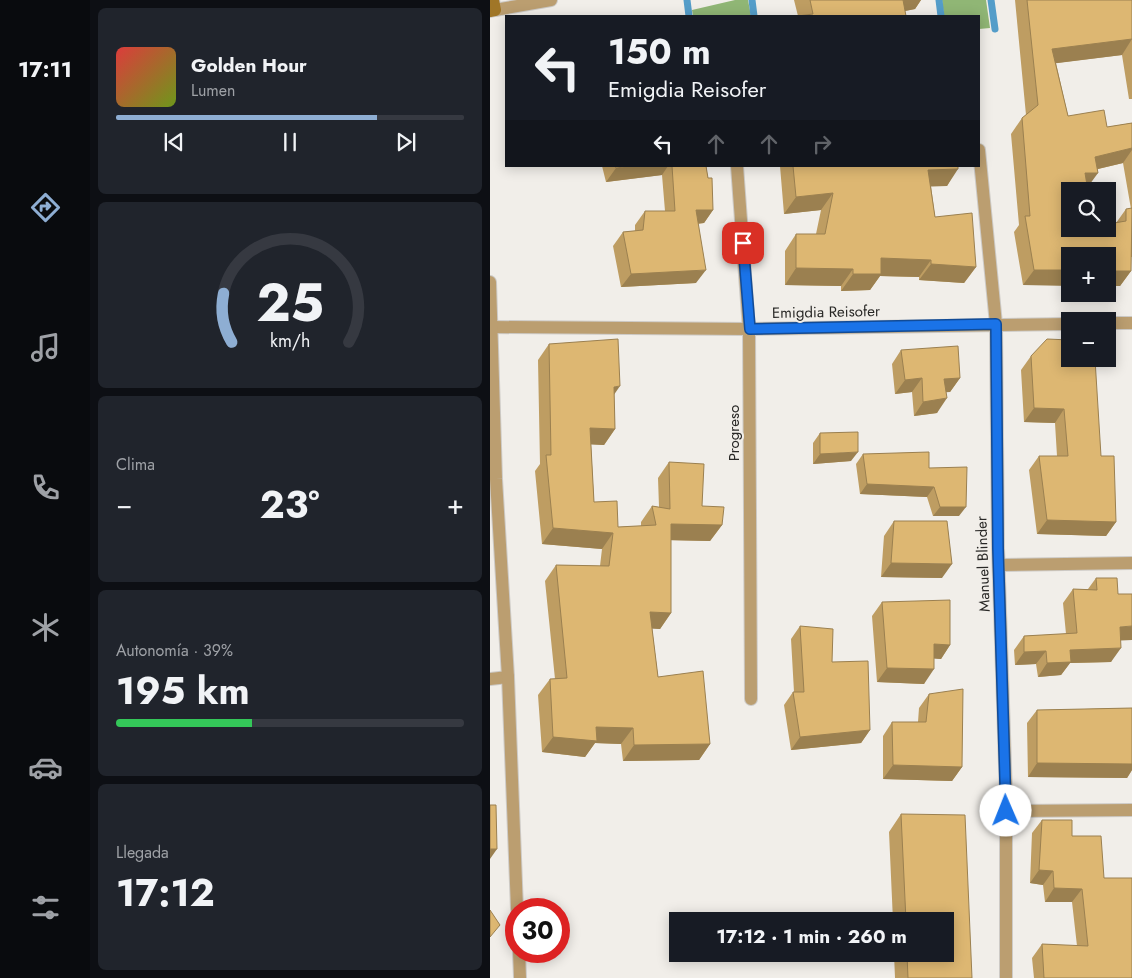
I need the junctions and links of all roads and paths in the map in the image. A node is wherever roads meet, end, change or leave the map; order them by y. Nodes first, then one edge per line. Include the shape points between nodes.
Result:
1 (551, 0) edge
2 (493, 7) edge
3 (980, 160) edge
4 (737, 167) edge
5 (490, 282) edge
6 (1116, 323) edge
7 (1132, 323) edge
8 (996, 324) junction
9 (1061, 324) edge
10 (492, 327) junction
11 (750, 329) junction
12 (1132, 563) edge
13 (1000, 565) junction
14 (508, 677) junction
15 (490, 679) edge
16 (751, 700) dead end
17 (1132, 810) edge
18 (1006, 811) junction
19 (517, 898) edge
20 (519, 963) edge
21 (520, 978) edge
22 (1006, 978) edge

1 - 2 street
3 - 8 street, Manuel Blinder
4 - 11 street, Progreso
5 - 10 street
6 - 7 street
8 - 9 street, Emigdia Reisofer
8 - 11 street, Emigdia Reisofer
8 - 13 street, Manuel Blinder
10 - 11 street, Emigdia Reisofer
10 - 14 street via 496,479
11 - 16 street, Progreso
12 - 13 street
13 - 18 street, Manuel Blinder
14 - 15 street
14 - 19 street
17 - 18 street
18 - 22 street, Manuel Blinder
20 - 21 street

